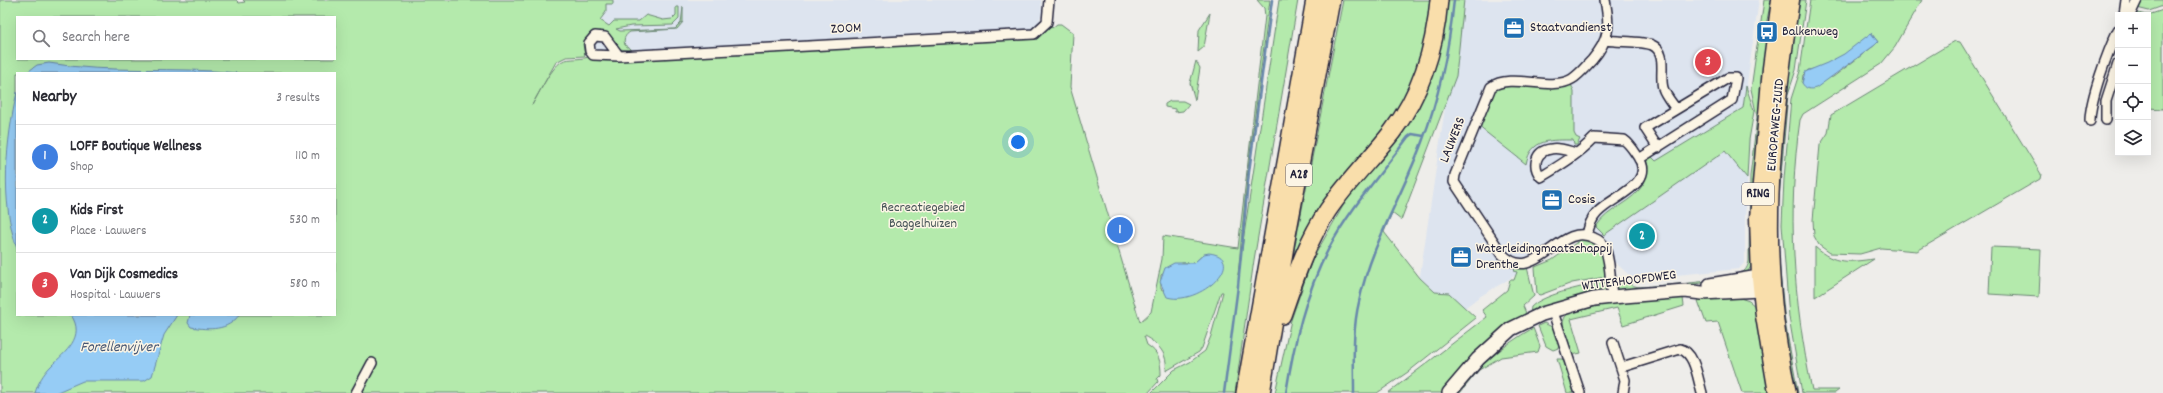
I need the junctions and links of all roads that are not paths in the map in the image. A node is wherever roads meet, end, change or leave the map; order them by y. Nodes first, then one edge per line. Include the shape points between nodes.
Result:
1 (1049, 0) edge
2 (1315, 0) edge
3 (1331, 0) edge
4 (1439, 0) edge
5 (1605, 0) edge
6 (1611, 0) edge
7 (1779, 0) edge
8 (1792, 0) edge
9 (2126, 0) edge
10 (2137, 0) edge
11 (2124, 12) edge
12 (2131, 12) edge
13 (1608, 16) junction
14 (2115, 38) edge
15 (1606, 40) junction
16 (619, 56) dead end
17 (2115, 72) edge
18 (2102, 75) junction
19 (2113, 78) junction
20 (1676, 109) junction
21 (2106, 120) dead end
22 (2090, 121) dead end
23 (1658, 148) junction
24 (1576, 153) dead end
25 (1639, 159) junction
26 (1587, 235) junction
27 (1764, 283) junction
28 (1612, 297) junction
29 (1553, 312) junction
30 (1613, 343) dead end
31 (1268, 350) junction
32 (372, 363) dead end
33 (1622, 367) junction
34 (356, 393) edge
35 (1245, 393) edge
36 (1261, 393) edge
37 (1449, 393) edge
38 (1580, 393) edge
39 (1623, 393) edge
40 (1702, 393) edge
41 (1776, 393) edge
42 (1789, 393) edge

1 - 16 street, ZOOM via 1047,22 1034,34
2 - 35 highway, A28
3 - 31 highway, A28
4 - 31 highway, A28 via 1431,54 1412,101 1392,132 1340,193 1319,224 1294,277
5 - 13 street
6 - 13 street
7 - 27 main road, EUROPAWEG-ZUID / RING via 1759,180 1757,218
8 - 27 main road, EUROPAWEG-ZUID / RING via 1777,100 1770,229
9 - 11 street
10 - 12 street
13 - 15 street
14 - 18 street
15 - 20 street via 1647,43 1656,47 1661,55 1661,79 1664,90
15 - 26 street, LAUWERS via 1601,49 1571,80 1501,82 1491,87 1454,178 1457,189 1490,237 1502,254 1512,261 1529,263 1570,236
17 - 19 street
18 - 19 street
18 - 22 street via 2090,112
19 - 21 street via 2106,101
20 - 23 street via 1645,128
20 - 23 street via 1728,78 1736,78 1732,100
23 - 25 street
24 - 25 street via 1594,138 1621,138 1628,142
25 - 26 street via 1644,167 1641,180 1596,213 1588,226
26 - 28 street via 1597,239 1604,246 1609,259
27 - 28 street, WITTERHOOFDWEG via 1702,293 1686,291
27 - 41 main road, EUROPAWEG-ZUID / RING via 1766,339
27 - 42 main road, EUROPAWEG-ZUID / RING
28 - 29 street, WITTERHOOFDWEG via 1594,299
29 - 37 street, WITTERHOOFDWEG via 1497,344 1473,364
29 - 38 street
30 - 33 street
31 - 36 highway, A28
32 - 34 street
33 - 39 street via 1625,380
33 - 40 street via 1680,349 1684,350 1690,355

